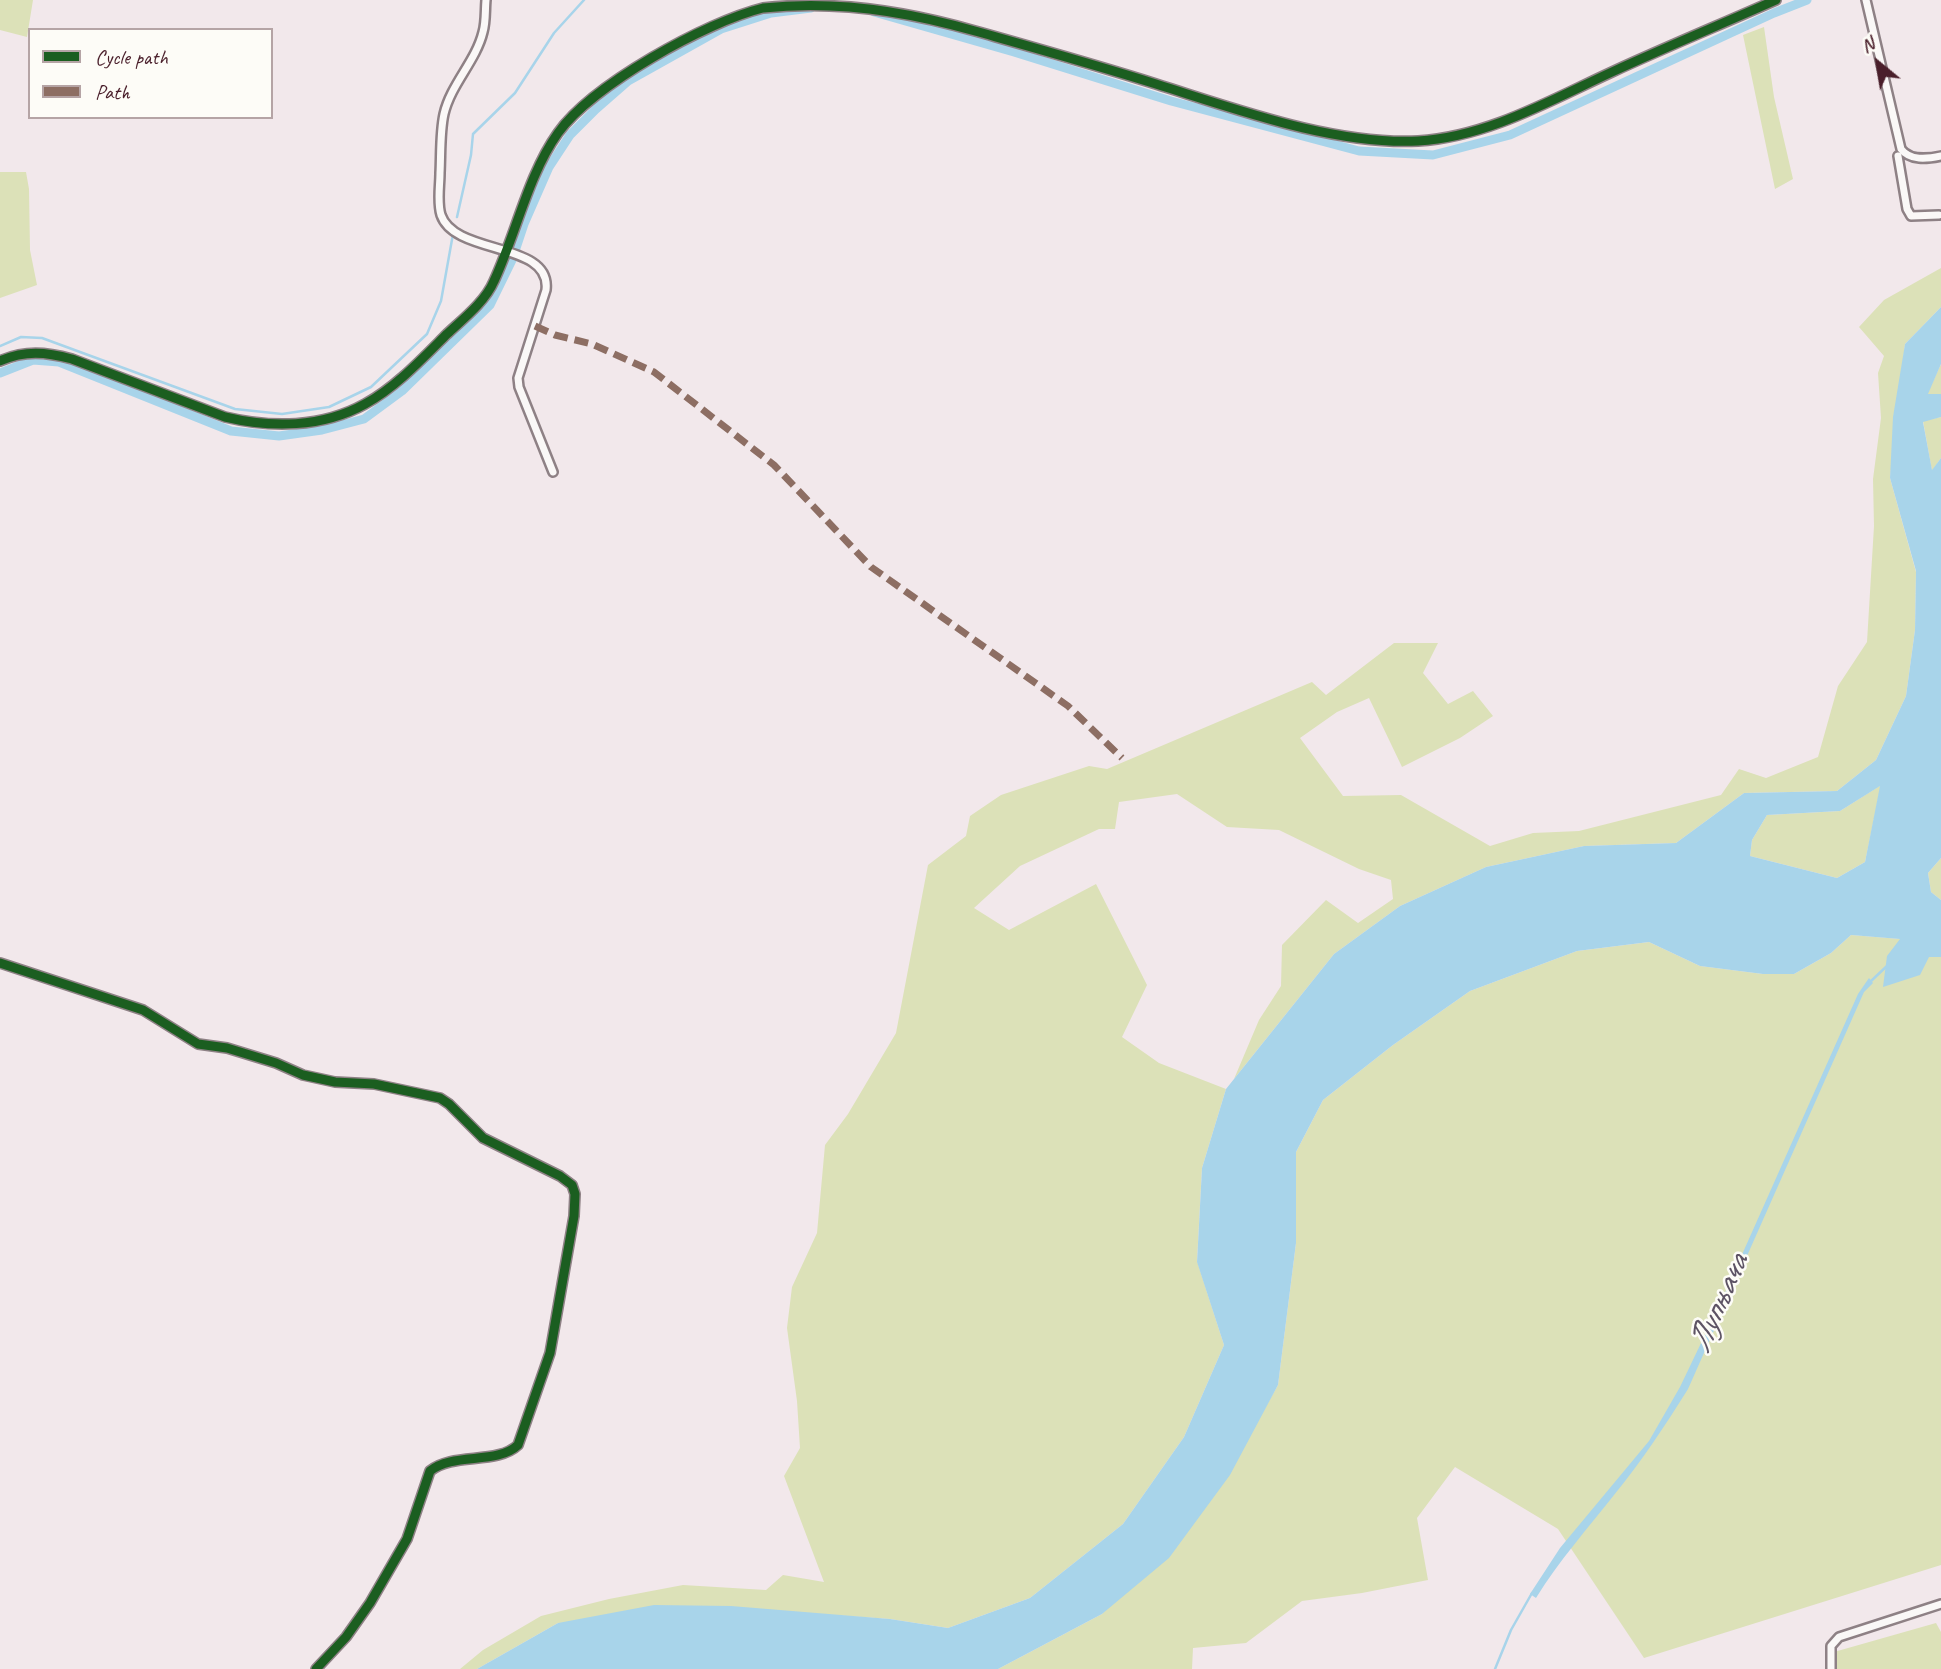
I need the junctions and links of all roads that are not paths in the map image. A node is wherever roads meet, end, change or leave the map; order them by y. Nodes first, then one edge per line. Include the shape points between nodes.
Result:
1 (486, 0) edge
2 (1776, 0) edge
3 (1866, 0) edge
4 (1898, 156) dead end
5 (1941, 156) edge
6 (1939, 215) edge
7 (505, 252) junction
8 (0, 361) edge
9 (553, 472) dead end
10 (0, 963) edge
11 (1941, 1604) edge
12 (316, 1669) edge
13 (1831, 1669) edge

1 - 7 street via 483,34 444,114 440,208 446,224 460,235
2 - 7 street via 1507,120 1423,141 1339,135 1269,118 949,24 866,5 821,1 765,8 694,35 583,105 543,159
3 - 5 street via 1901,149 1907,156 1922,159
4 - 6 street via 1911,216
7 - 8 street via 493,286 393,385 363,405 307,423 251,423 225,417 50,353 30,352
7 - 9 street via 543,271 547,282 518,379
10 - 12 street via 143,1010 198,1044 227,1048 303,1075 440,1098 483,1138 572,1185 574,1216 550,1353 518,1445 495,1455 439,1464 430,1471 407,1539 370,1603
11 - 13 street via 1839,1637 1832,1642

